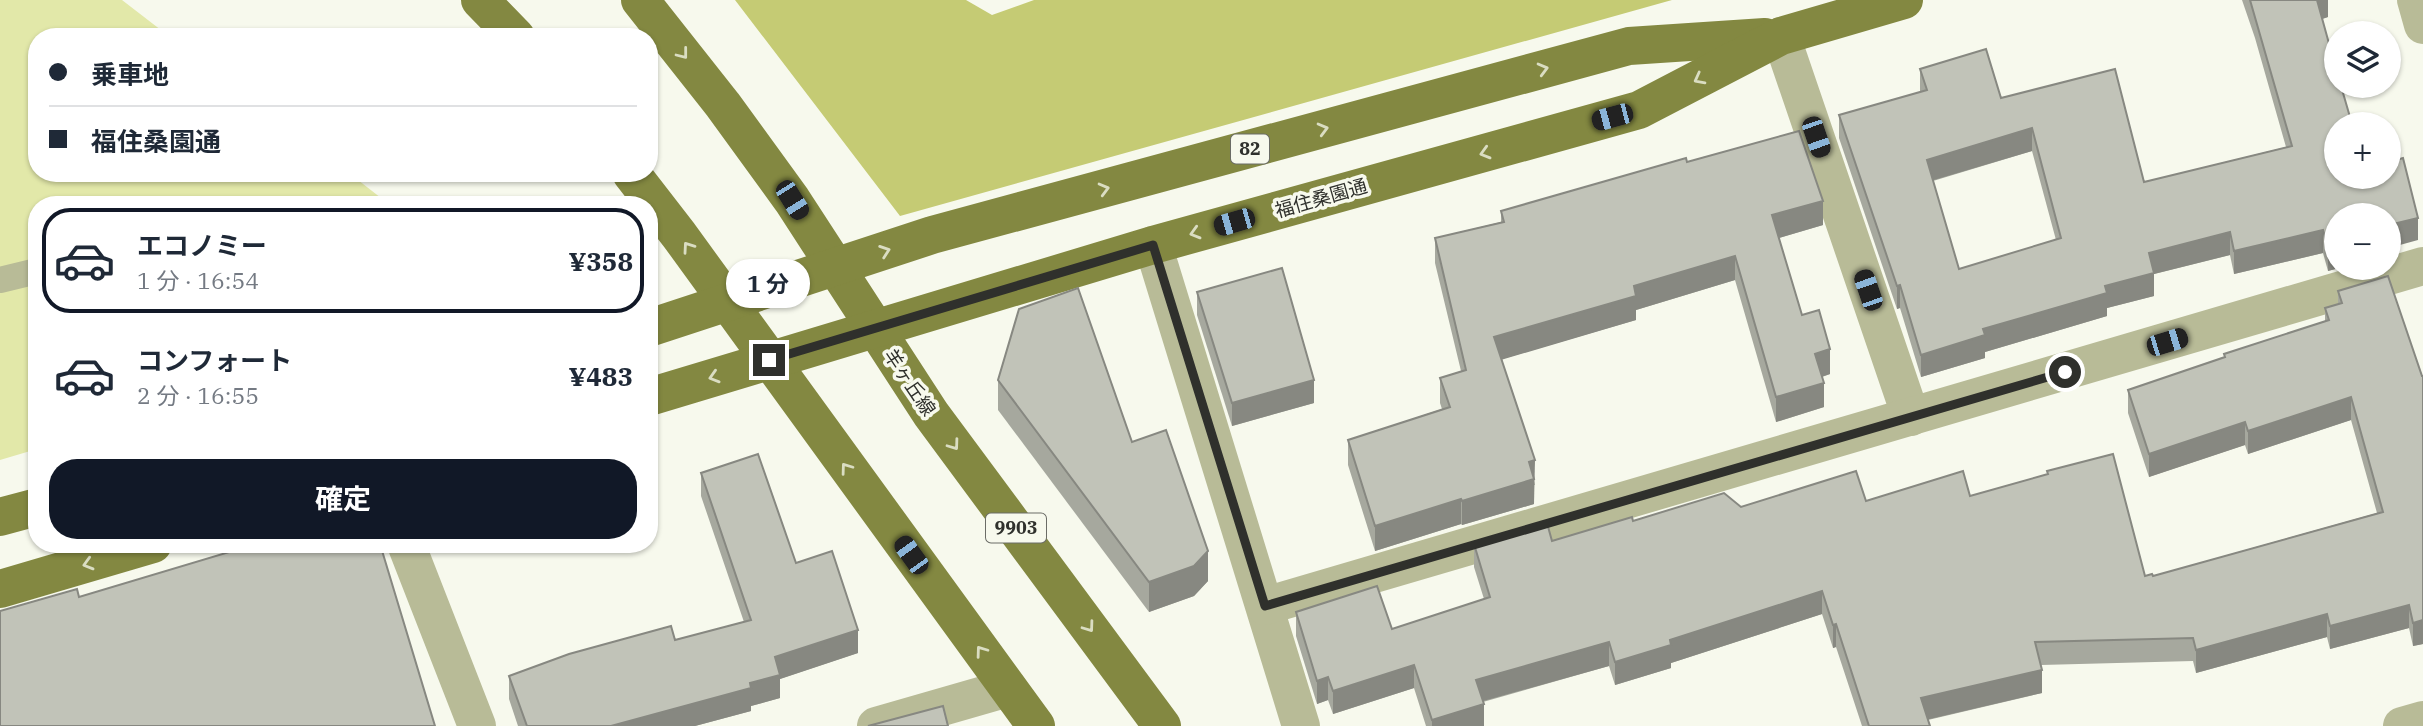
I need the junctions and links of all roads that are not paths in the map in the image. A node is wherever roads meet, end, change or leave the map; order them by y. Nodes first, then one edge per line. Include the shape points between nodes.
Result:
1 (480, 0) edge
2 (640, 0) edge
3 (1904, 0) edge
4 (2416, 0) edge
5 (2423, 25) edge
6 (507, 28) edge
7 (1781, 36) junction
8 (638, 182) edge
9 (649, 196) edge
10 (658, 207) edge
11 (1153, 245) junction
12 (2423, 266) edge
13 (835, 268) junction
14 (28, 273) edge
15 (0, 280) edge
16 (727, 303) junction
17 (658, 325) edge
18 (873, 328) junction
19 (769, 360) junction
20 (658, 394) edge
21 (1911, 417) junction
22 (28, 509) edge
23 (0, 517) edge
24 (122, 553) edge
25 (410, 553) edge
26 (0, 589) edge
27 (1265, 606) junction
28 (1008, 688) junction
29 (2423, 720) edge
30 (477, 726) edge
31 (876, 726) edge
32 (1036, 726) edge
33 (1162, 726) edge
34 (1301, 726) edge
35 (2402, 726) edge

1 - 6 main road
2 -> 13 main road, 羊ヶ丘線 / 9903 via 723,105
3 - 7 main road, 福住桑園通 / 82
4 - 5 street
7 -> 11 main road, 福住桑園通 / 82 via 1639,110
13 -> 7 main road, 福住桑園通 / 82 via 932,235 1629,46
7 - 21 street
9 -> 8 main road
16 -> 10 main road
11 - 18 main road, 福住桑園通 / 82
11 - 27 street
12 - 21 street
13 - 16 main road, 福住桑園通 / 82
13 - 18 main road, 羊ヶ丘線 / 9903
14 - 15 lane
16 - 17 main road, 福住桑園通 / 82
16 - 19 main road
18 - 19 main road, 福住桑園通 / 82
18 -> 33 main road, 羊ヶ丘線 / 9903 via 931,414
19 -> 20 main road, 福住桑園通 / 82
28 -> 19 main road
21 - 27 street
22 - 23 main road
24 -> 26 main road
25 - 30 street
27 - 34 street
28 - 31 street
28 - 32 main road
29 - 35 street

